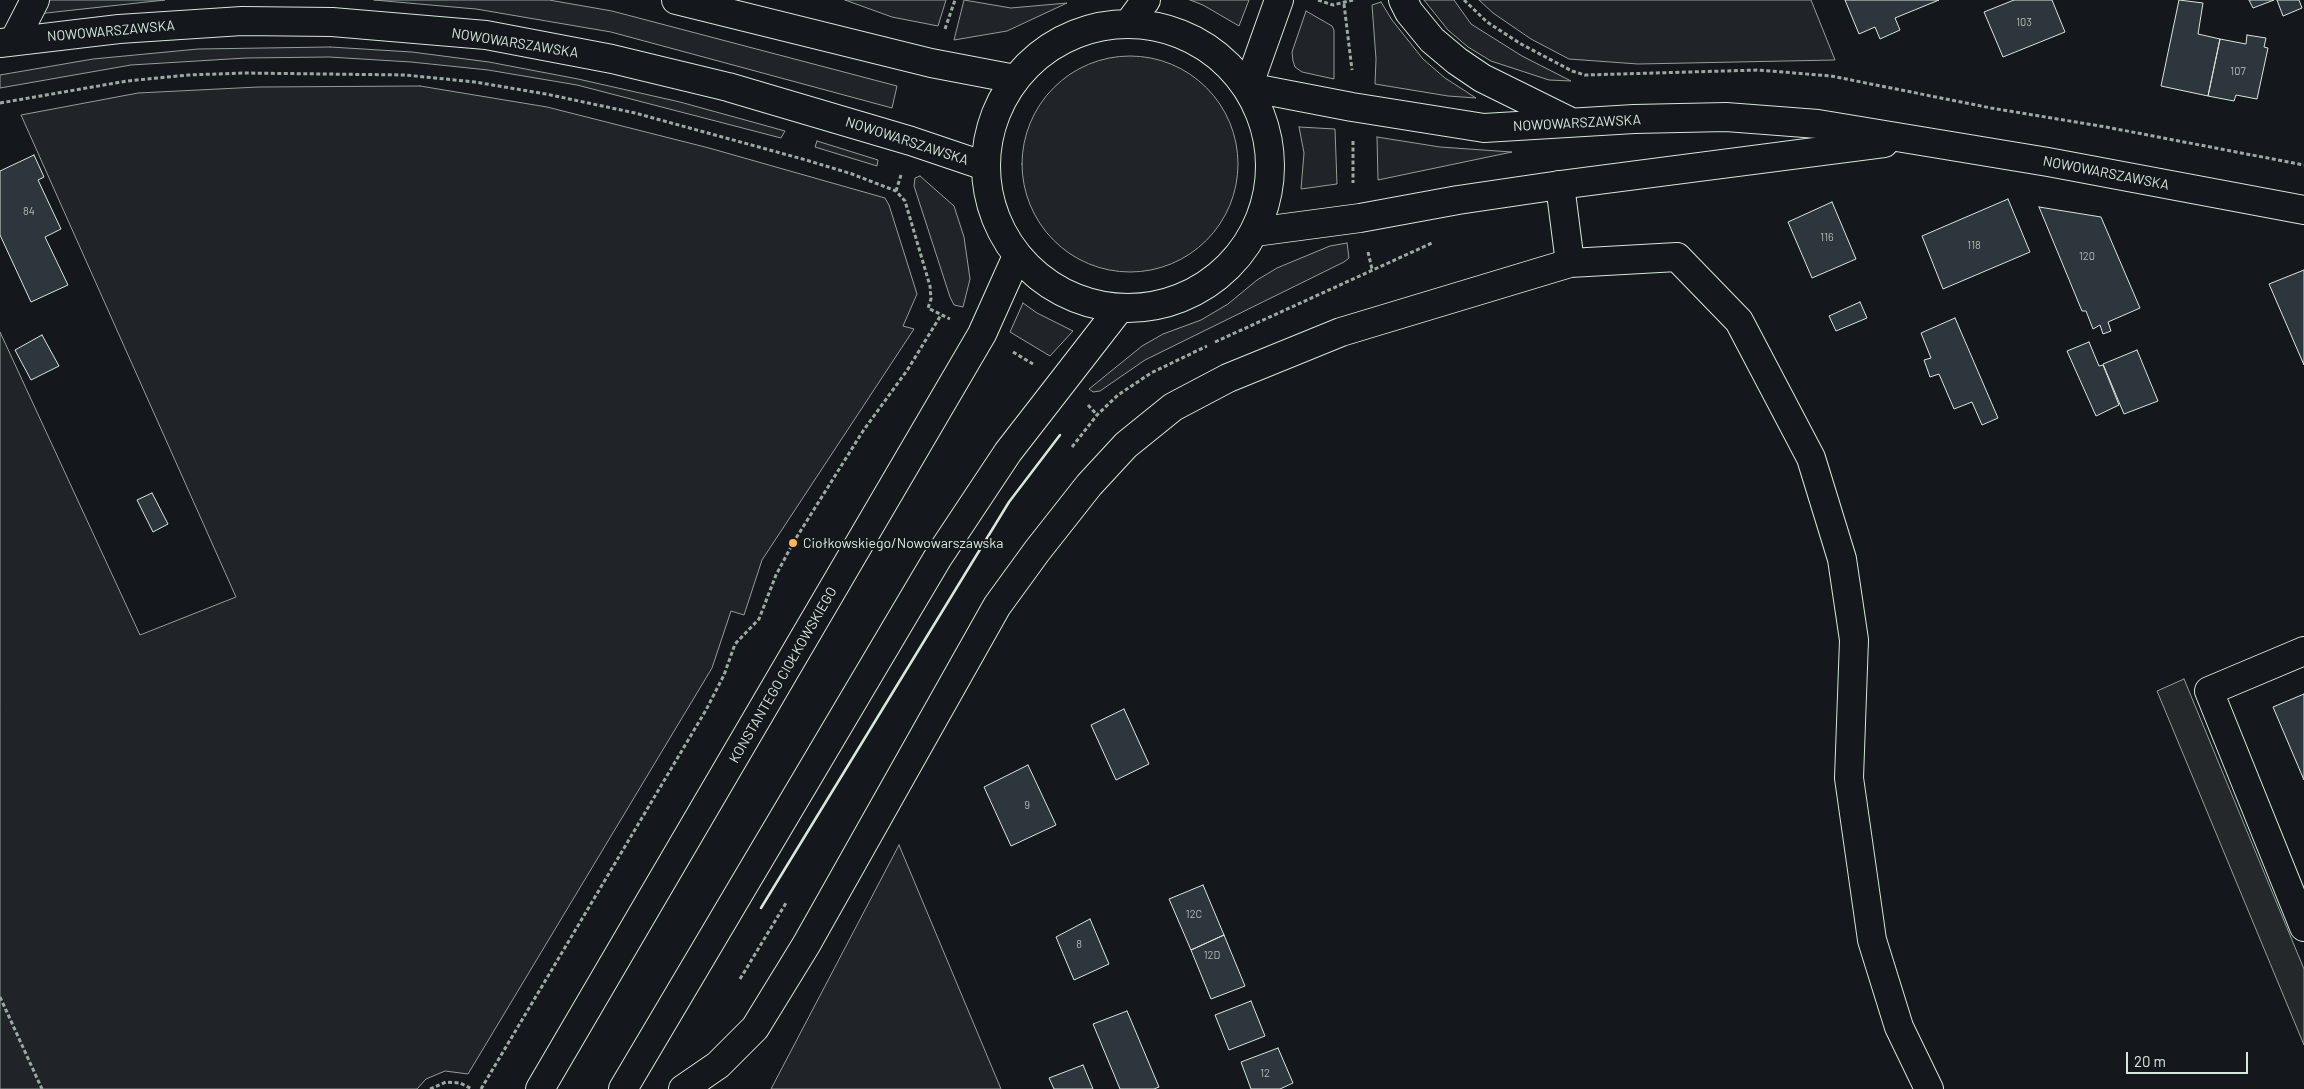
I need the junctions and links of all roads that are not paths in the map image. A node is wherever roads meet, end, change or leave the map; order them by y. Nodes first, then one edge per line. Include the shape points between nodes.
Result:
1 (35, 0) edge
2 (676, 0) edge
3 (1146, 0) edge
4 (1279, 0) edge
5 (1403, 0) edge
6 (1129, 23) junction
7 (7, 42) edge
8 (1015, 79) junction
9 (1248, 87) junction
10 (1572, 123) junction
11 (1908, 140) junction
12 (985, 166) junction
13 (1560, 185) junction
14 (2304, 210) edge
15 (1255, 232) junction
16 (1017, 256) junction
17 (1570, 263) junction
18 (1118, 309) junction
19 (2304, 651) edge
20 (2304, 927) edge
21 (540, 1089) edge
22 (623, 1089) edge
23 (683, 1089) edge
24 (1929, 1089) edge

1 - 7 main road
2 - 8 main road via 931,63
3 - 6 main road
4 - 9 main road
5 - 10 main road via 1432,40 1456,61 1482,78
6 - 8 main road via 1096,26 1066,37 1038,55
6 - 9 main road via 1164,27 1197,40 1225,60
7 - 12 main road, NOWOWARSZAWSKA via 119,29 242,22 332,22 486,35 728,86
8 - 12 main road via 998,105 988,135
9 - 10 main road, NOWOWARSZAWSKA via 1484,128
9 - 15 main road via 1264,121 1271,158 1268,196
10 - 11 main road, NOWOWARSZAWSKA via 1726,117 1818,124
11 - 13 main road, NOWOWARSZAWSKA
11 - 14 main road, NOWOWARSZAWSKA via 2048,162
12 - 16 main road via 989,199 1000,229
13 - 15 main road, NOWOWARSZAWSKA
13 - 17 main road
15 - 18 main road via 1237,259 1212,282 1183,297 1152,307
16 - 18 main road via 1062,292 1090,304
16 - 21 main road, KONSTANTEGO CIOŁKOWSKIEGO via 982,334
17 - 23 main road via 1341,332 1228,378 1173,407 1126,445 1089,485 997,606 806,945 755,1028 718,1065
17 - 24 main road via 1677,257 1739,322 1811,458 1842,559 1854,640 1849,778 1872,940 1900,1027
18 - 22 main road via 1008,452 937,560
19 - 20 main road via 2208,691

